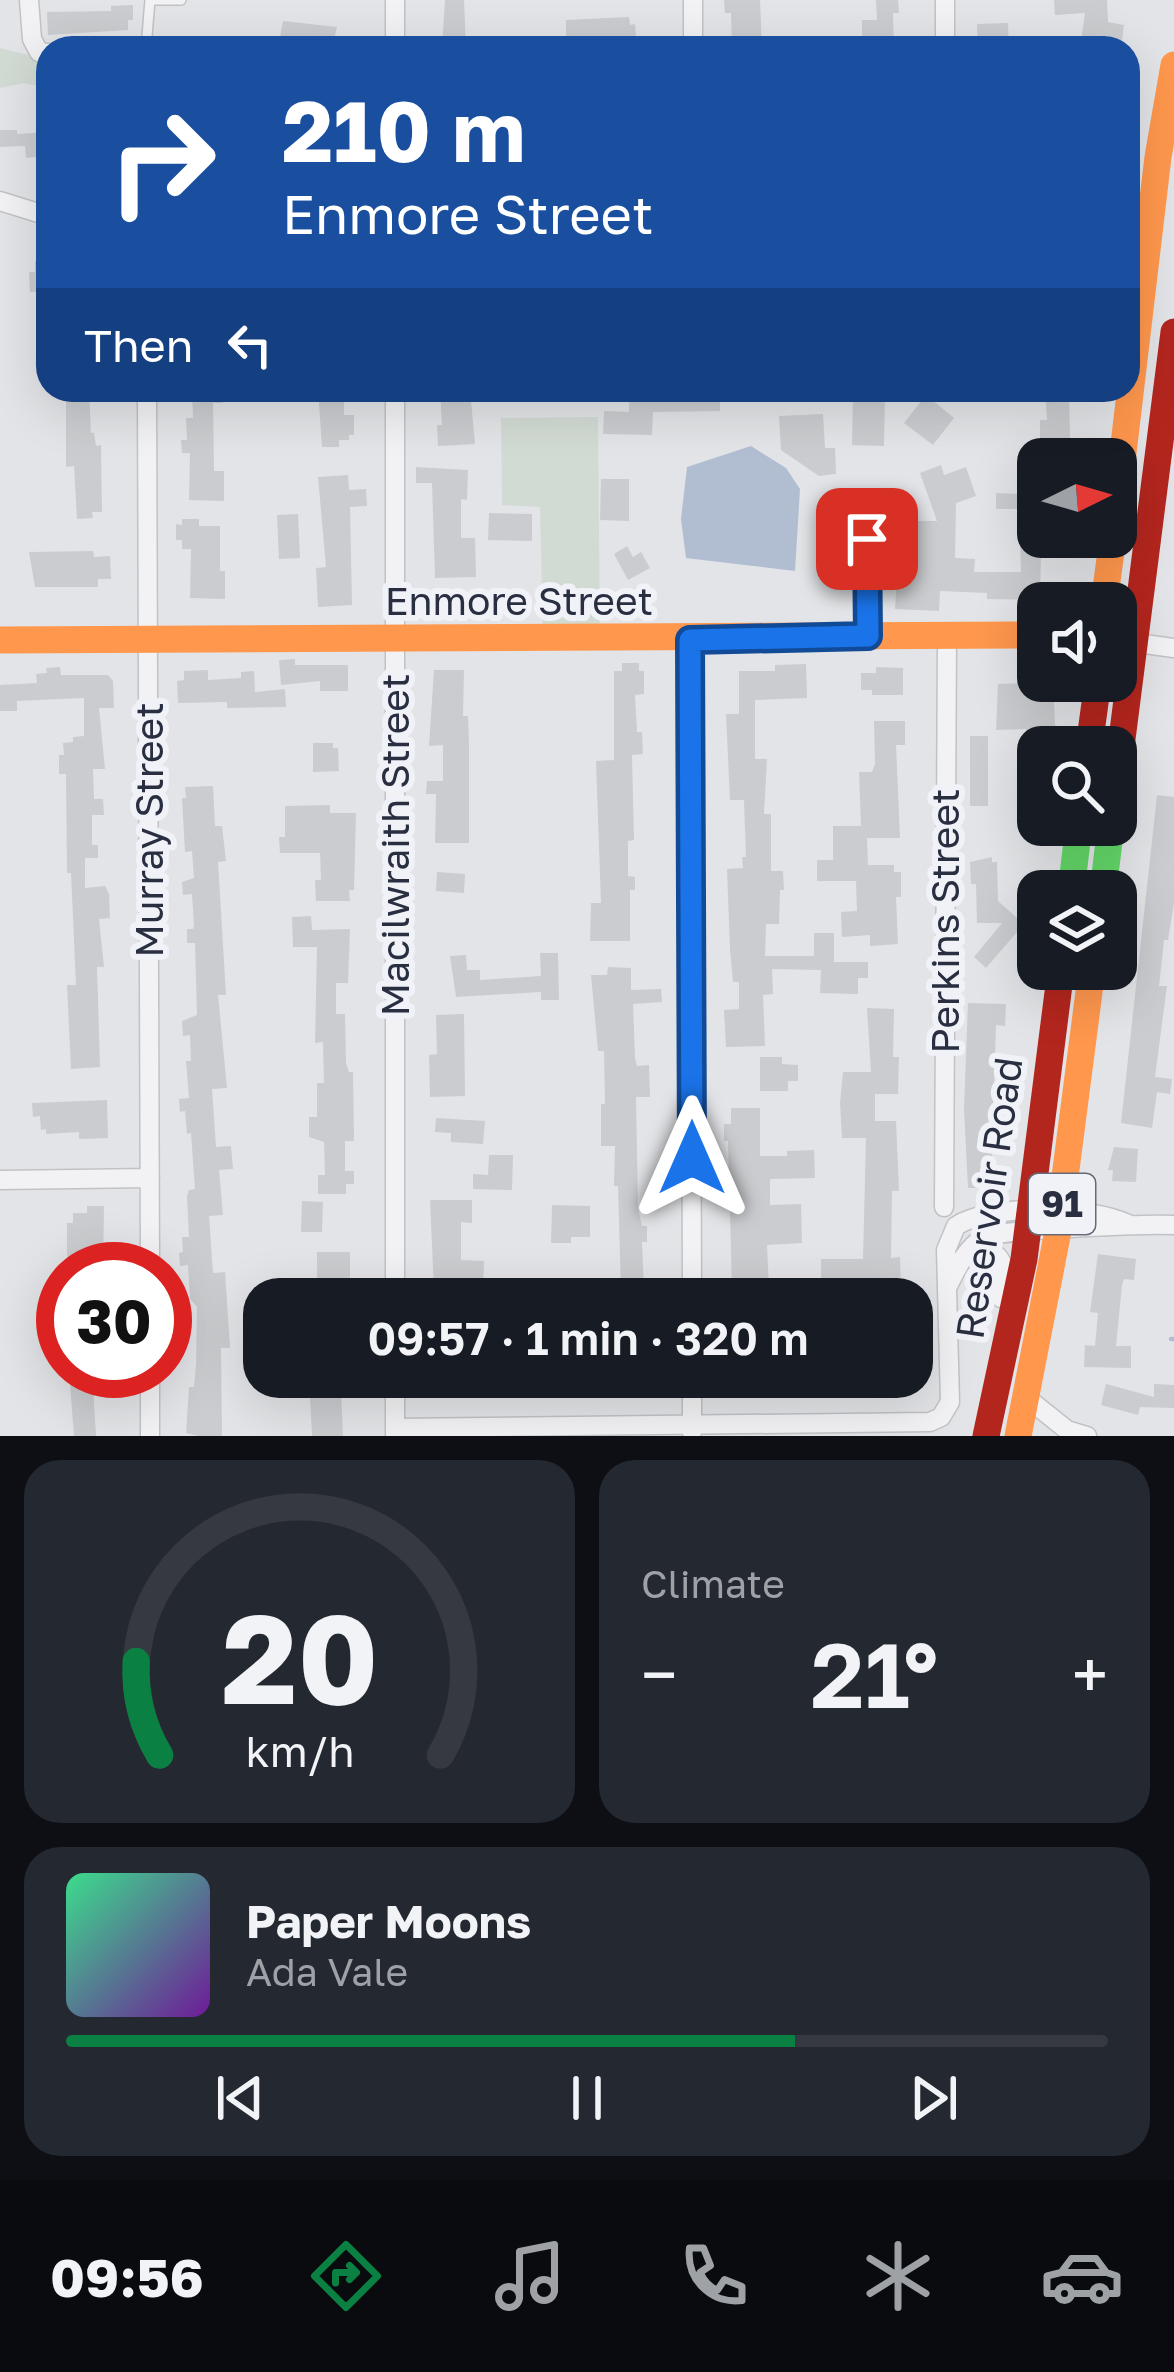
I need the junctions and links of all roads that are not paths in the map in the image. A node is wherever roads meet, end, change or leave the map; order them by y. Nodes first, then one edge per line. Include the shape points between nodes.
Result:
1 (29, 0) edge
2 (150, 0) edge
3 (181, 0) edge
4 (395, 0) edge
5 (693, 0) edge
6 (945, 0) edge
7 (147, 36) edge
8 (395, 36) edge
9 (693, 36) edge
10 (945, 36) edge
11 (36, 46) edge
12 (1174, 65) edge
13 (0, 201) edge
14 (36, 212) edge
15 (1140, 263) edge
16 (1174, 332) edge
17 (147, 402) edge
18 (395, 402) edge
19 (1126, 402) edge
20 (1123, 438) edge
21 (883, 499) dead end
22 (1134, 582) edge
23 (947, 635) junction
24 (1017, 635) edge
25 (868, 636) junction
26 (148, 638) junction
27 (0, 640) edge
28 (395, 640) junction
29 (690, 640) junction
30 (1137, 643) edge
31 (1174, 648) edge
32 (1058, 990) edge
33 (1089, 990) edge
34 (150, 1178) junction
35 (0, 1180) edge
36 (944, 1208) dead end
37 (1059, 1221) junction
38 (1028, 1222) junction
39 (1174, 1225) edge
40 (150, 1242) edge
41 (967, 1255) junction
42 (395, 1278) edge
43 (692, 1278) edge
44 (949, 1284) junction
45 (150, 1398) edge
46 (395, 1398) edge
47 (692, 1398) edge
48 (996, 1398) junction
49 (1027, 1398) junction
50 (692, 1431) edge
51 (394, 1432) edge
52 (1077, 1433) edge
53 (1018, 1435) edge
54 (150, 1436) edge
55 (986, 1436) edge

1 - 11 street
2 - 3 lane
2 - 7 lane
4 - 8 street
5 - 9 street
6 - 10 street
12 - 15 main road
13 - 14 street
16 - 22 main road
17 - 26 street, Murray Street
18 - 28 street, Macilwraith Street
19 - 20 main road
21 - 25 street via 867,539
23 - 24 main road, Enmore Street
23 - 25 main road, Enmore Street
23 - 36 street, Perkins Street
25 - 29 main road, Enmore Street
26 - 27 main road, Enmore Street
26 - 28 main road, Enmore Street
26 - 34 street, Murray Street
28 - 29 main road, Enmore Street
28 - 42 street, Macilwraith Street
29 - 43 street
30 - 31 street
32 - 38 main road, Reservoir Road / 91
33 - 37 main road, Reservoir Road / 91
34 - 35 street
34 - 40 street, Murray Street
37 - 38 street
37 - 39 street via 1098,1214
37 - 49 main road, Reservoir Road / 91
38 - 41 street via 986,1236
38 - 44 street via 979,1216 956,1226 946,1243
38 - 48 main road, Reservoir Road / 91
41 - 44 street
41 - 48 street via 990,1250 1004,1268 991,1355
44 - 50 street via 951,1396 936,1420
45 - 54 street
46 - 51 street
47 - 50 street
48 - 55 main road, Reservoir Road / 91
49 - 52 street
49 - 53 main road, Reservoir Road / 91
50 - 51 street
52 - 53 street

